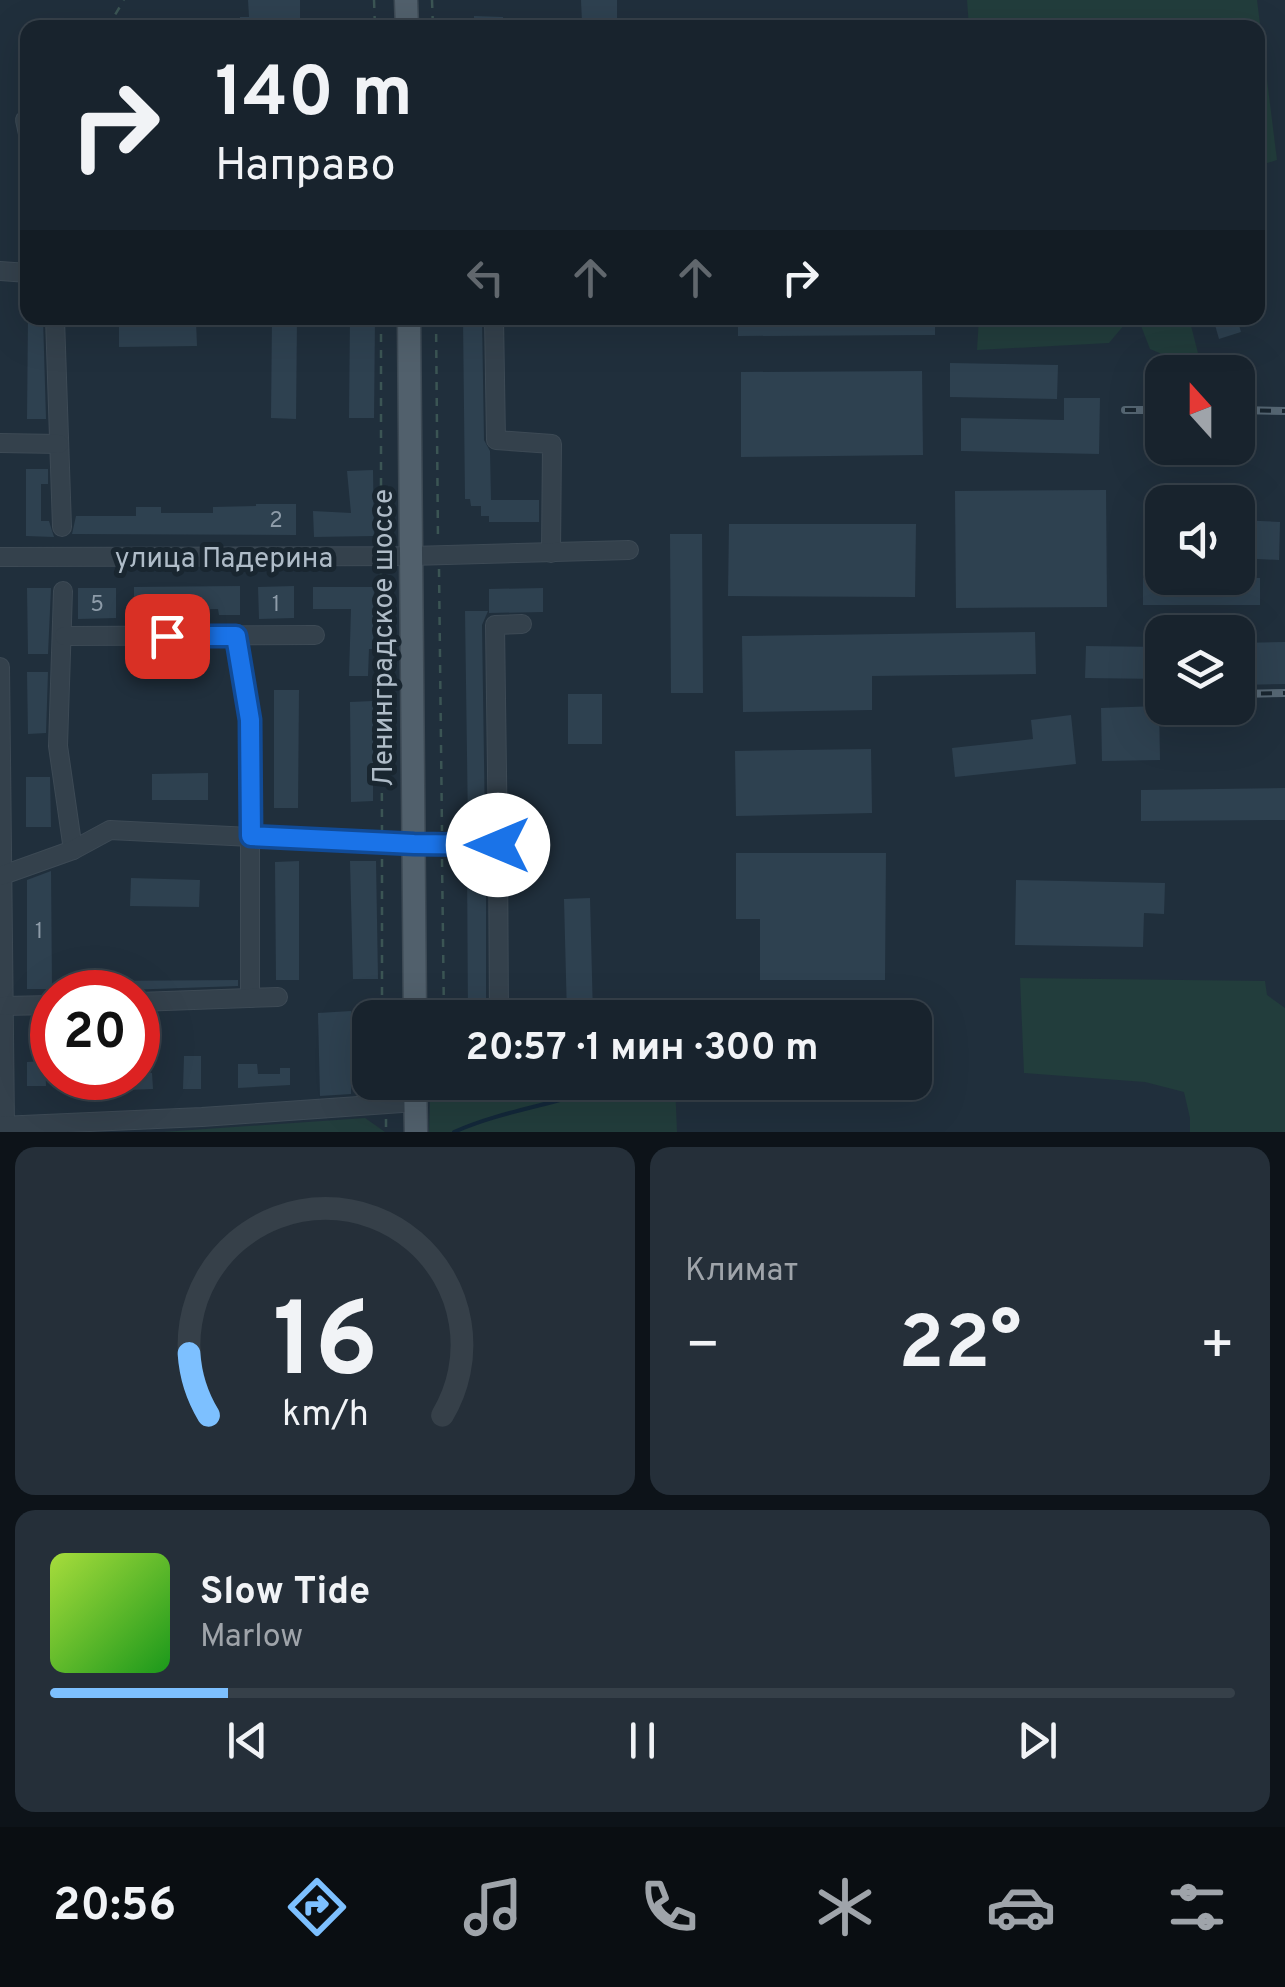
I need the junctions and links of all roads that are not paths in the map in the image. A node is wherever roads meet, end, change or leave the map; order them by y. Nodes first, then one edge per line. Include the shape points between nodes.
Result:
1 (56, 325) edge
2 (409, 325) edge
3 (494, 325) edge
4 (0, 443) edge
5 (59, 444) junction
6 (62, 527) dead end
7 (629, 550) dead end
8 (551, 552) junction
9 (411, 556) junction
10 (0, 557) edge
11 (63, 591) dead end
12 (522, 624) dead end
13 (64, 636) junction
14 (236, 636) junction
15 (315, 636) dead end
16 (0, 667) edge
17 (251, 836) junction
18 (414, 844) junction
19 (498, 845) junction
20 (73, 850) junction
21 (1, 875) edge
22 (278, 997) dead end
23 (250, 998) junction
24 (415, 1000) edge
25 (499, 1000) edge
26 (160, 1001) edge
27 (30, 1005) edge
28 (4, 1006) junction
29 (352, 1099) edge
30 (415, 1100) edge
31 (2, 1126) edge
32 (416, 1132) edge

1 - 5 street
2 - 9 main road, Ленинградское шоссе
3 - 8 street via 496,440 552,444
4 - 5 street
5 - 6 street
7 - 8 street, улица Падерина
8 - 9 street, улица Падерина
9 - 10 street, улица Падерина
9 - 18 main road, Ленинградское шоссе
11 - 13 street
12 - 19 street via 495,624
13 - 14 street
13 - 20 street via 58,746
14 - 15 street
14 - 17 street via 250,720
16 - 21 street
17 - 18 street
17 - 20 street via 110,830
17 - 23 street
18 - 19 street
18 - 24 main road, Ленинградское шоссе
19 - 25 street
20 - 21 street
21 - 28 street
22 - 23 street
23 - 26 street
27 - 28 street
28 - 31 street
29 - 31 street via 202,1117
30 - 32 main road

